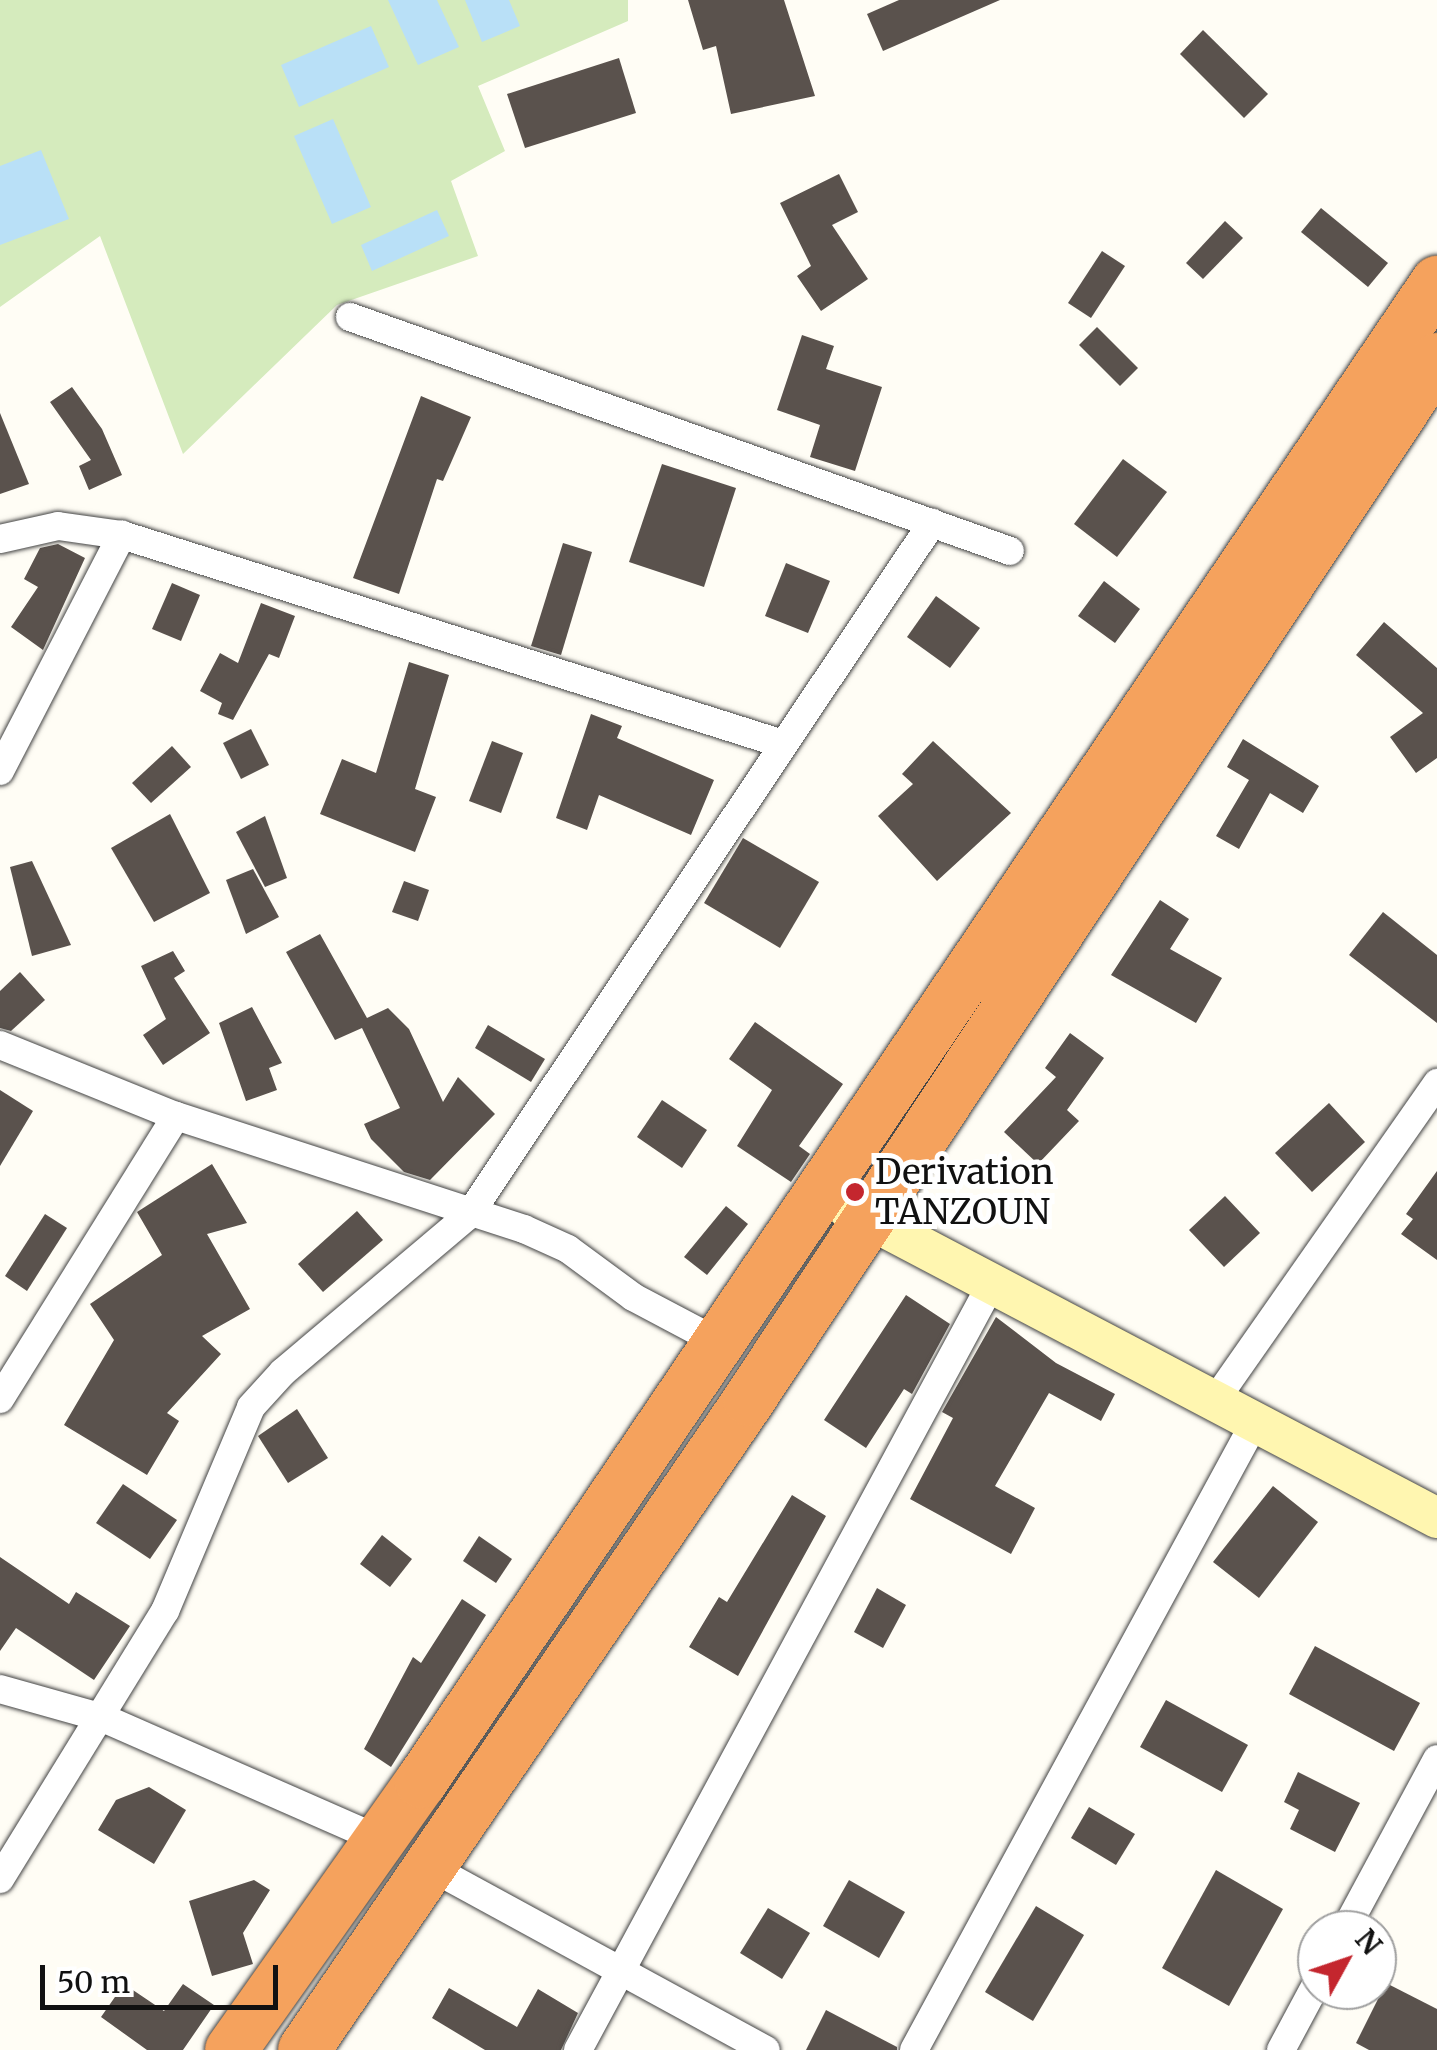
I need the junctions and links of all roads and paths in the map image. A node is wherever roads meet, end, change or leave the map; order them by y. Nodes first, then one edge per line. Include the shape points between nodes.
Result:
1 (1437, 282) edge
2 (350, 317) dead end
3 (1429, 388) edge
4 (932, 523) junction
5 (122, 536) junction
6 (0, 539) edge
7 (1010, 551) dead end
8 (783, 744) junction
9 (0, 771) edge
10 (0, 1045) edge
11 (1437, 1083) edge
12 (176, 1116) junction
13 (820, 1194) junction
14 (470, 1215) junction
15 (870, 1218) junction
16 (994, 1280) junction
17 (718, 1342) junction
18 (0, 1399) edge
19 (1216, 1399) junction
20 (1256, 1420) junction
21 (1437, 1518) edge
22 (0, 1690) edge
23 (103, 1718) junction
24 (1437, 1759) edge
25 (377, 1838) junction
26 (432, 1868) junction
27 (0, 1879) edge
28 (1356, 1910) edge
29 (621, 1972) junction
30 (1302, 2010) edge
31 (232, 2050) edge
32 (304, 2050) edge
33 (578, 2050) edge
34 (766, 2050) edge
35 (914, 2050) edge
36 (1281, 2050) edge

1 - 13 highway
2 - 4 street
3 - 15 highway
4 - 7 street
4 - 8 street
5 - 6 street via 58,526
5 - 8 street
5 - 9 street
8 - 14 street
10 - 12 street
11 - 19 street
12 - 14 street
12 - 18 street
13 - 15 street
13 - 17 highway
14 - 17 street via 568,1248 633,1297
14 - 23 street via 283,1372 251,1407 165,1611
15 - 16 street
15 - 26 highway
16 - 19 street
16 - 29 street
17 - 25 highway
19 - 20 street
20 - 21 street
20 - 35 street
22 - 23 street
23 - 25 street
23 - 27 street
24 - 28 street
25 - 31 highway
26 - 29 street
26 - 32 highway
29 - 33 street
29 - 34 street
30 - 36 street

